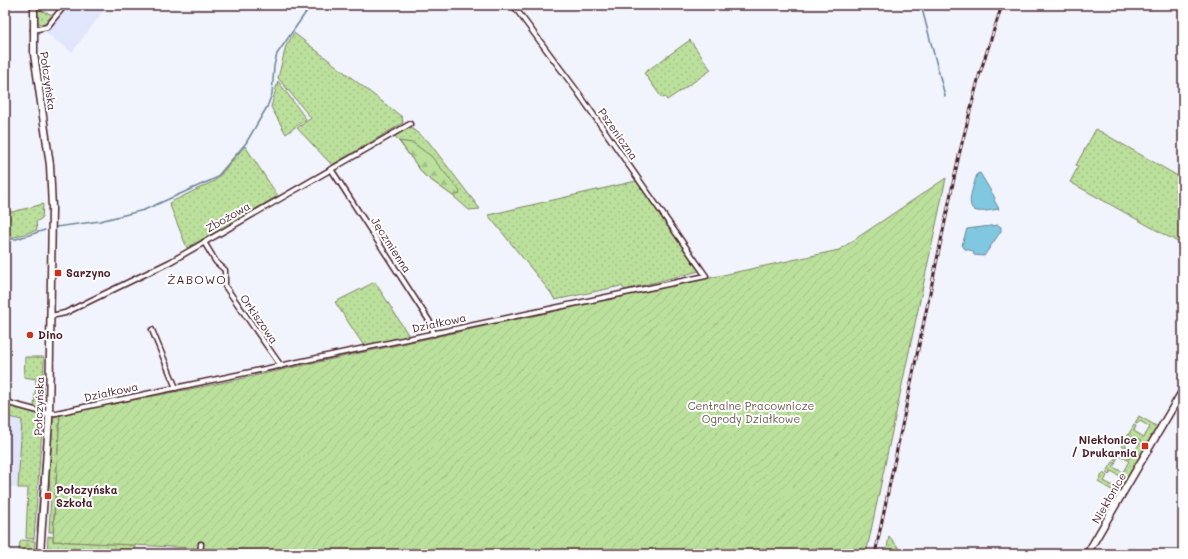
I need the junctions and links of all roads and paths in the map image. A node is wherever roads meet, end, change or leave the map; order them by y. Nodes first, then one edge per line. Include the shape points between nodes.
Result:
1 (33, 5) edge
2 (65, 5) edge
3 (513, 5) edge
4 (33, 30) junction
5 (410, 124) dead end
6 (330, 169) junction
7 (204, 242) junction
8 (706, 276) joint
9 (51, 316) junction
10 (152, 330) dead end
11 (434, 334) junction
12 (281, 366) junction
13 (176, 388) junction
14 (1183, 390) edge
15 (5, 402) edge
16 (49, 413) junction
17 (201, 544) dead end
18 (40, 554) edge
19 (200, 554) edge
20 (1087, 554) edge

1 - 4 main road, Połczyńska
2 - 4 street via 47,27
3 - 8 street, Pszeniczna via 577,91
4 - 9 main road, Połczyńska via 35,63 50,169
5 - 6 street, Zbożowa
6 - 7 street, Zbożowa
6 - 11 street, Jęczmienna via 430,322
7 - 9 street, Zbożowa via 147,274 65,314
7 - 12 street, Orkiszowa via 216,262 225,270 226,286
8 - 11 street, Działkowa
9 - 16 main road, Połczyńska
10 - 13 street
11 - 12 street, Działkowa
12 - 13 street, Działkowa
13 - 16 street, Działkowa
14 - 20 main road, Niekłonice
15 - 16 street
16 - 18 main road, Połczyńska
17 - 19 street

